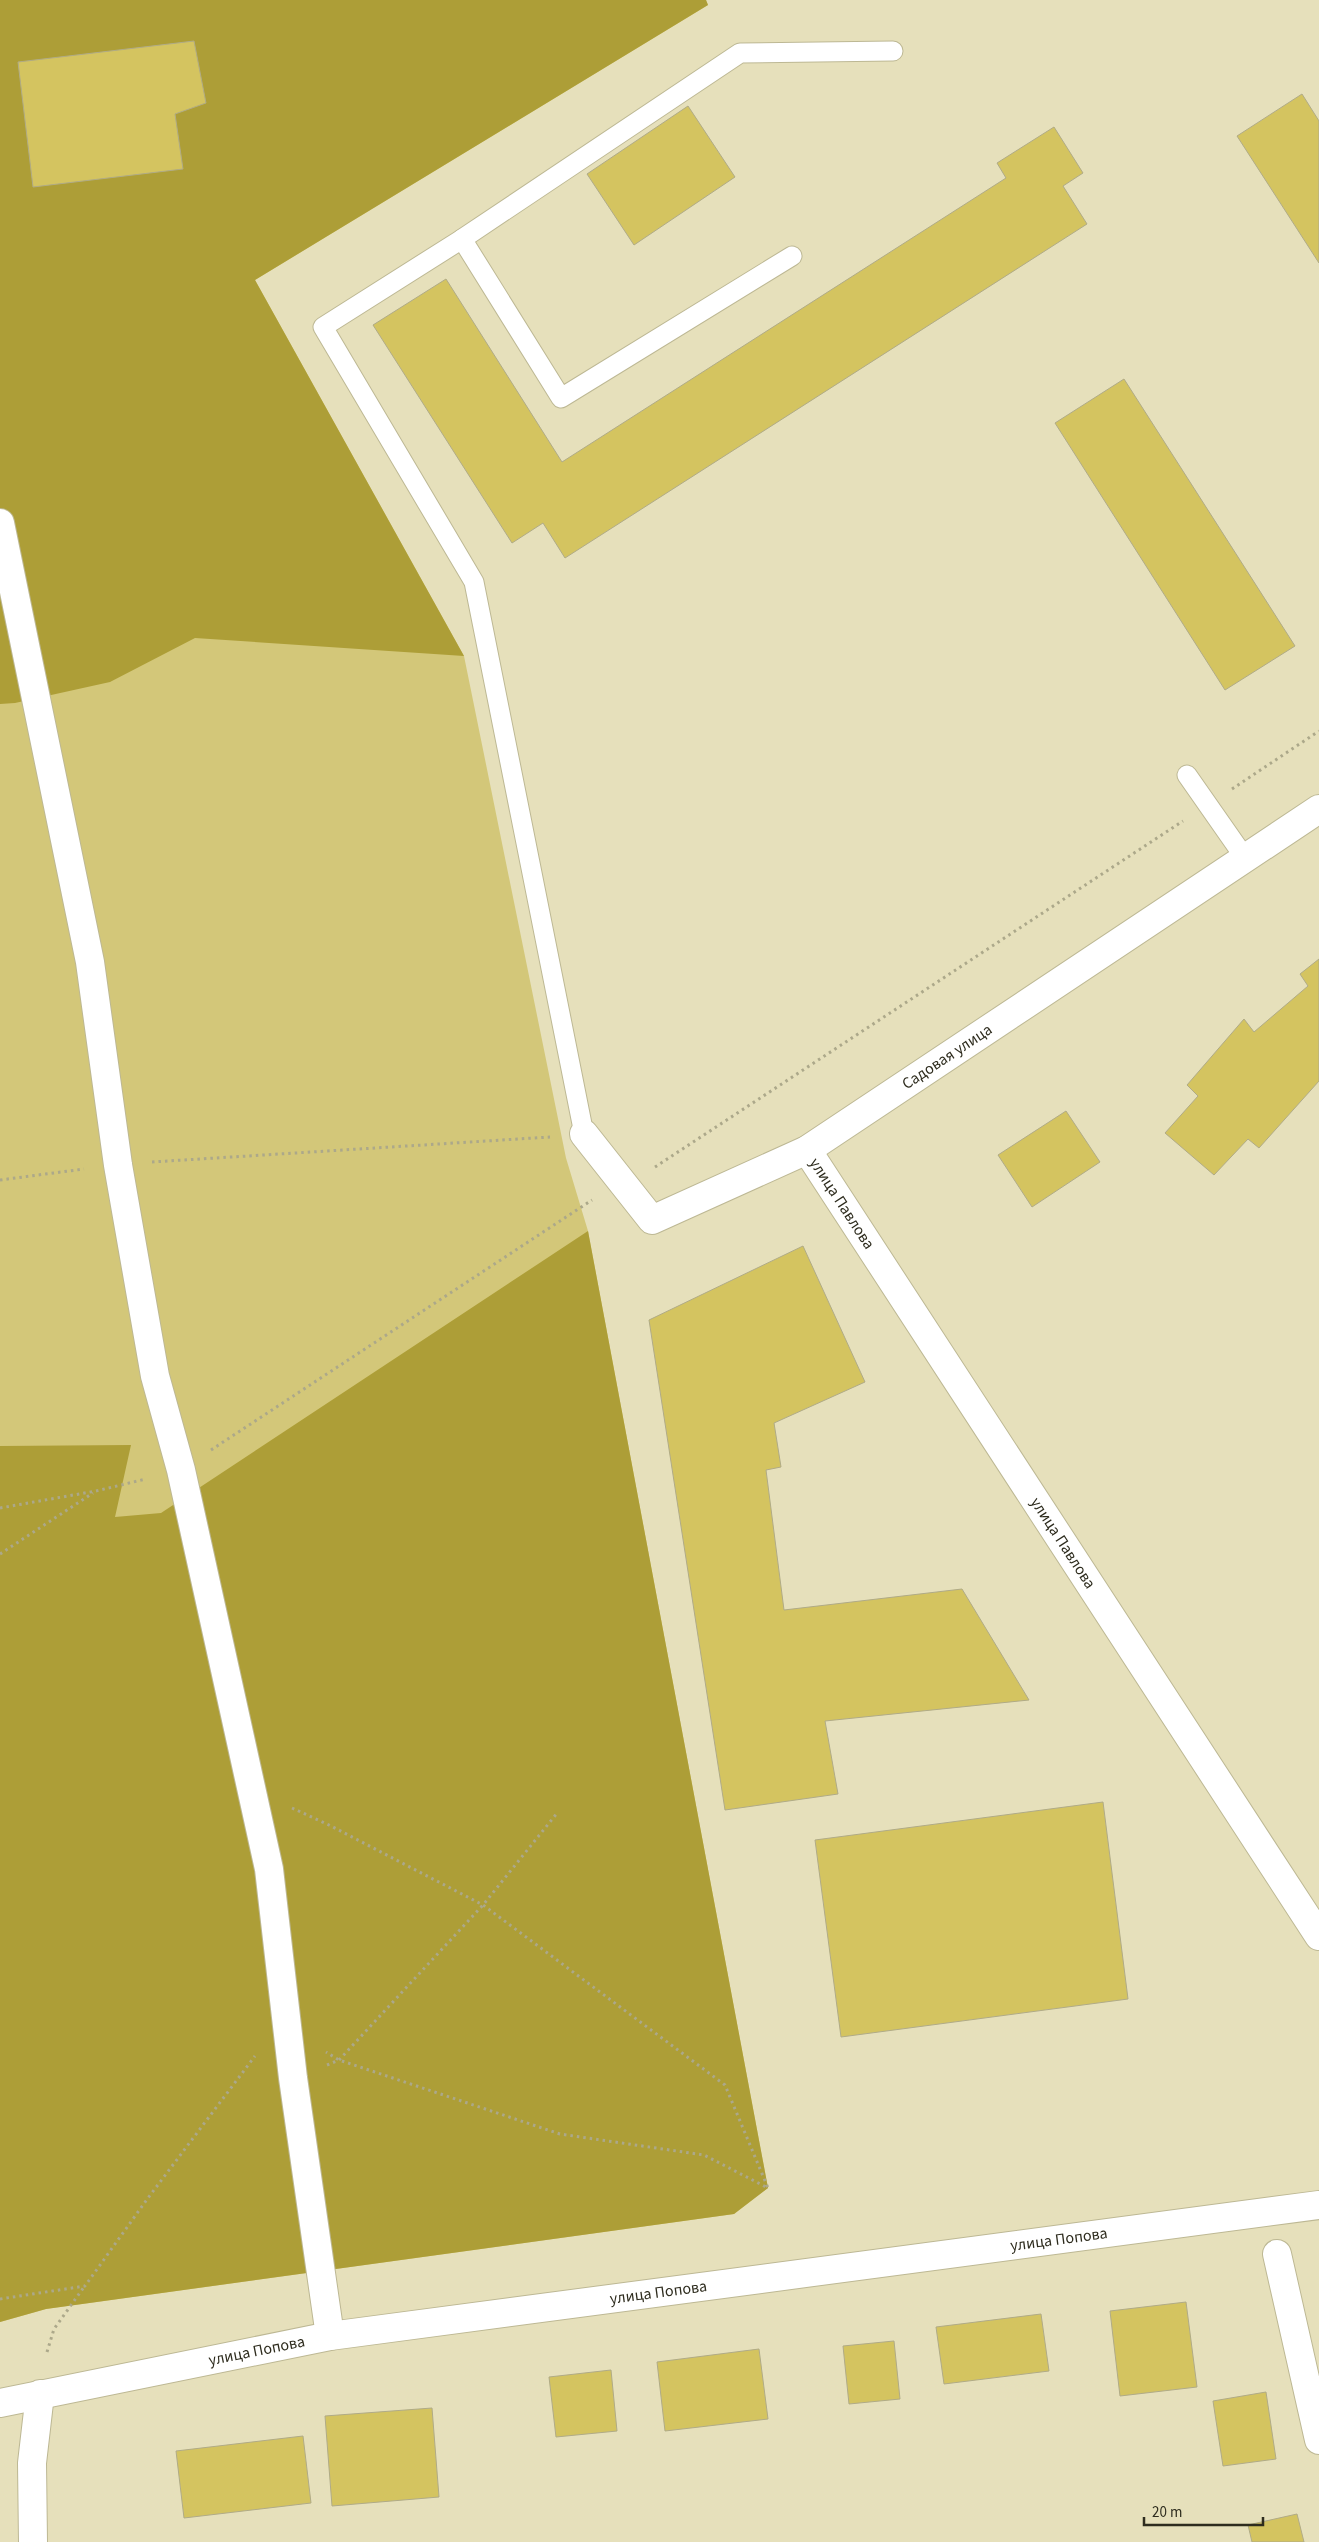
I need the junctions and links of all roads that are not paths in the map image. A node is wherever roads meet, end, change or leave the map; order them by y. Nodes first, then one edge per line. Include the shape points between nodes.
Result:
1 (893, 51) dead end
2 (462, 239) junction
3 (792, 256) dead end
4 (0, 523) edge
5 (1188, 774) dead end
6 (1319, 809) edge
7 (1245, 858) junction
8 (584, 1134) joint
9 (807, 1150) junction
10 (1319, 1936) edge
11 (1319, 2205) edge
12 (1277, 2254) dead end
13 (330, 2336) junction
14 (40, 2394) junction
15 (0, 2402) edge
16 (1319, 2440) edge
17 (33, 2542) edge

1 - 2 lane via 740,52
2 - 3 lane via 561,398
2 - 8 lane via 323,327 474,582
4 - 13 street via 90,962 118,1164 155,1376 181,1470 269,1869 293,2078
5 - 7 lane
6 - 7 street, Садовая улица
7 - 9 street, Садовая улица
8 - 9 street, Садовая улица via 652,1220
9 - 10 street, улица Павлова
11 - 13 street, улица Попова
12 - 16 street
13 - 14 street, улица Попова
14 - 15 street, улица Попова
14 - 17 street via 32,2463

